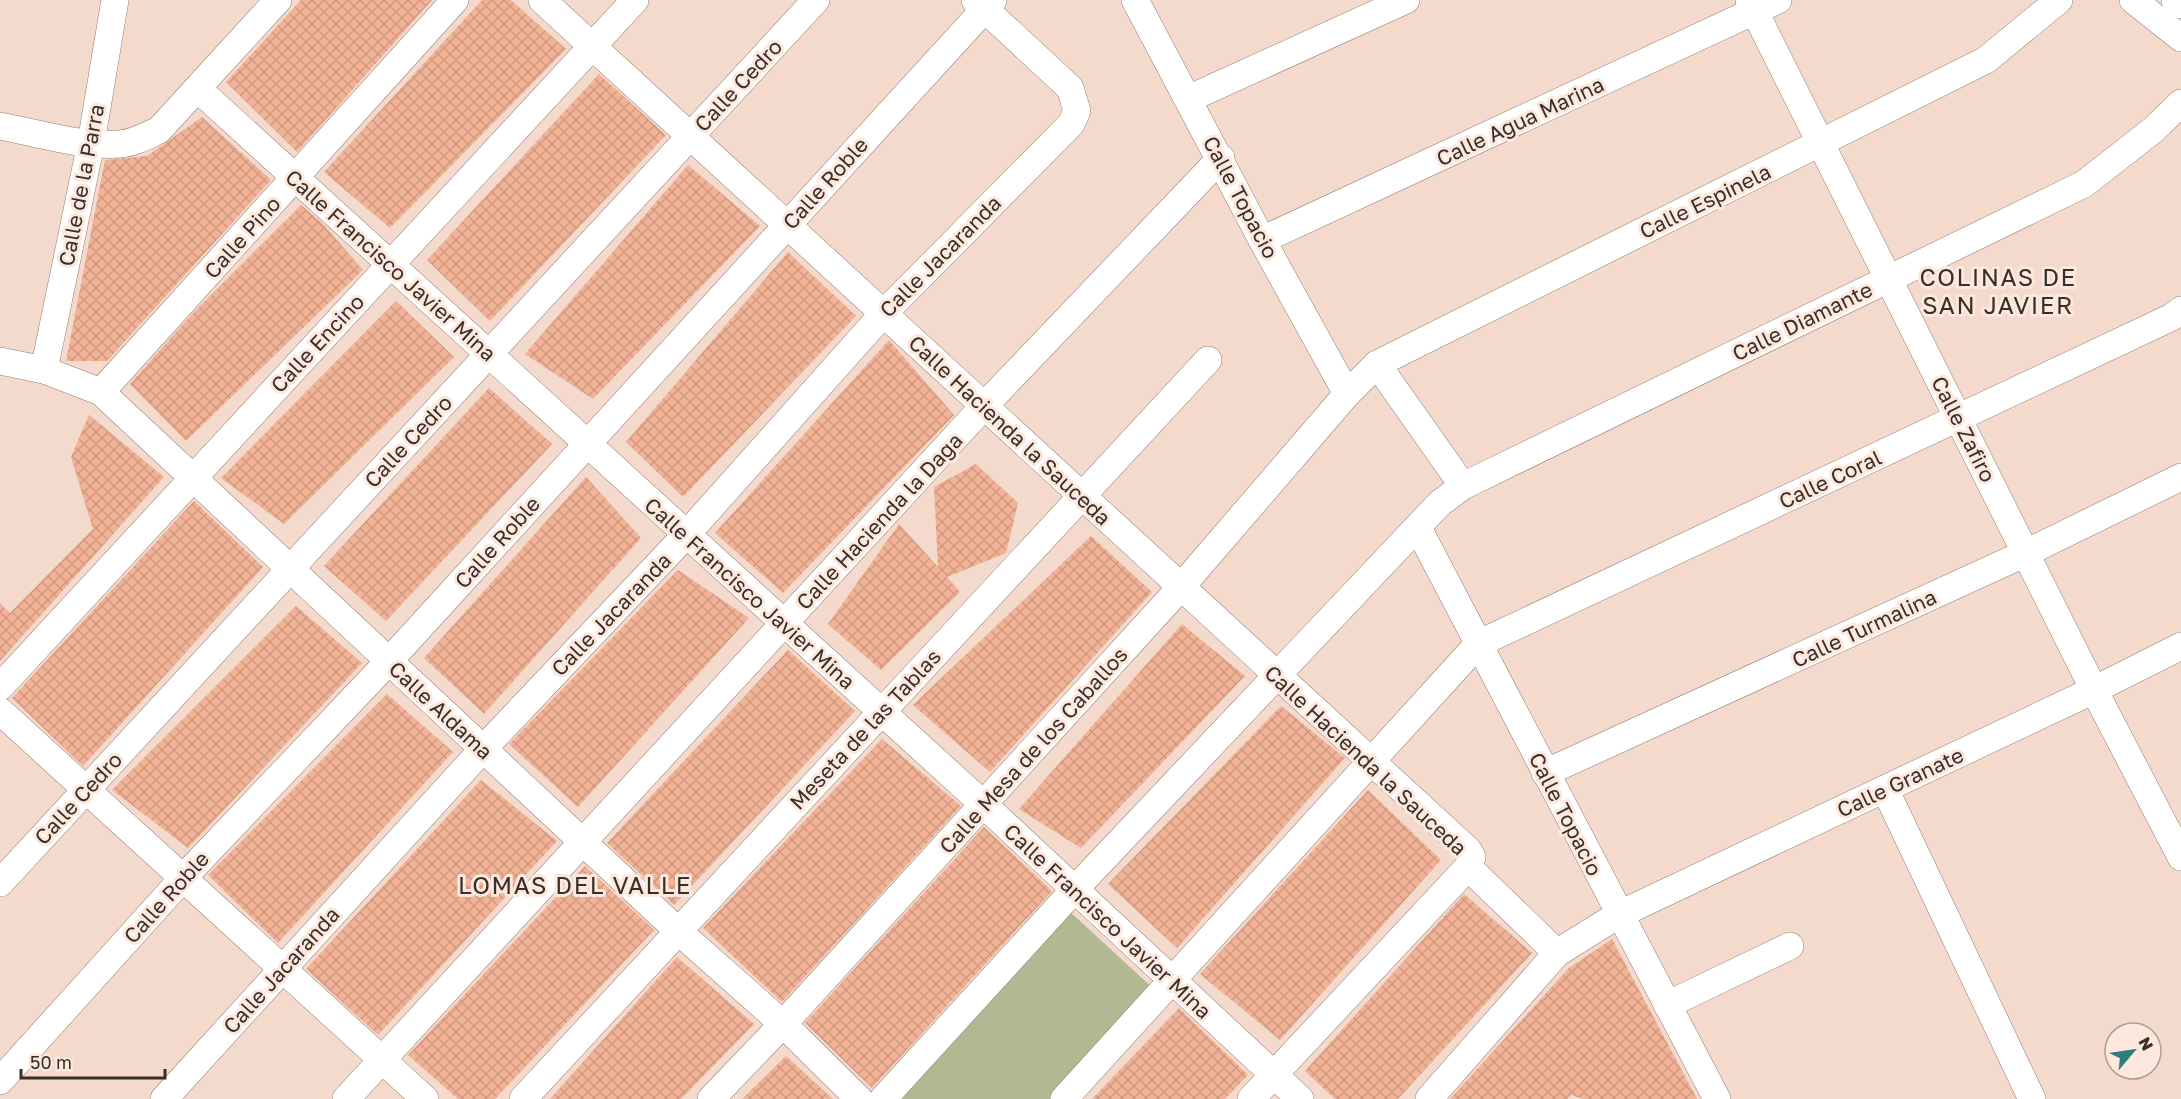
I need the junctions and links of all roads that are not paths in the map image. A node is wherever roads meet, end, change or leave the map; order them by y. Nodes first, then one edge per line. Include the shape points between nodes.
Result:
1 (116, 0) edge
2 (278, 0) edge
3 (455, 0) edge
4 (542, 0) edge
5 (635, 0) edge
6 (816, 0) edge
7 (1136, 0) edge
8 (1406, 0) edge
9 (2059, 0) edge
10 (2133, 0) edge
11 (2175, 0) edge
12 (984, 3) edge
13 (1761, 4) edge
14 (2181, 5) edge
15 (1376, 6) edge
16 (2181, 38) edge
17 (592, 46) junction
18 (198, 88) junction
19 (1188, 99) junction
20 (2181, 103) edge
21 (0, 126) edge
22 (690, 136) junction
23 (91, 143) junction
24 (1821, 143) junction
25 (1221, 158) junction
26 (296, 178) junction
27 (787, 225) junction
28 (1262, 240) junction
29 (390, 265) junction
30 (1888, 279) junction
31 (2181, 310) edge
32 (883, 314) junction
33 (489, 354) junction
34 (1208, 360) dead end
35 (0, 361) edge
36 (1377, 364) junction
37 (44, 370) junction
38 (101, 392) junction
39 (1347, 394) junction
40 (984, 406) junction
41 (1959, 419) junction
42 (586, 444) junction
43 (2181, 477) edge
44 (193, 478) junction
45 (1463, 486) junction
46 (1082, 497) junction
47 (1418, 528) junction
48 (686, 535) junction
49 (2026, 554) junction
50 (290, 569) junction
51 (1181, 587) junction
52 (784, 624) junction
53 (1478, 644) junction
54 (2181, 646) edge
55 (389, 661) junction
56 (1278, 677) junction
57 (0, 687) edge
58 (2094, 690) junction
59 (0, 711) edge
60 (880, 712) junction
61 (483, 749) junction
62 (1370, 762) junction
63 (1545, 774) junction
64 (1885, 789) junction
65 (86, 790) junction
66 (983, 804) junction
67 (583, 842) junction
68 (2181, 857) edge
69 (1469, 865) junction
70 (183, 878) junction
71 (0, 883) edge
72 (1074, 890) junction
73 (1618, 915) junction
74 (677, 930) junction
75 (1791, 946) dead end
76 (1557, 953) junction
77 (282, 969) junction
78 (1172, 980) junction
79 (1667, 1005) junction
80 (783, 1024) junction
81 (382, 1060) junction
82 (1274, 1074) junction
83 (0, 1082) edge
84 (164, 1099) edge
85 (346, 1099) edge
86 (425, 1099) edge
87 (523, 1099) edge
88 (711, 1099) edge
89 (860, 1099) edge
90 (883, 1099) edge
91 (1064, 1099) edge
92 (1251, 1099) edge
93 (1300, 1099) edge
94 (1429, 1099) edge
95 (1717, 1099) edge
96 (2032, 1099) edge

1 - 23 street, Calle de la Parra
2 - 18 street
3 - 26 street, Calle Pino
4 - 17 street, Calle Hacienda la Sauceda
5 - 17 street, Calle Encino
6 - 22 street, Calle Cedro
7 - 19 street, Calle Topacio
8 - 15 street
9 - 24 street, Calle Espinela via 1986,60
10 - 16 street
11 - 14 street
12 - 27 street, Calle Roble
12 - 32 street, Calle Jacaranda via 1070,88 1077,111 1071,124
13 - 24 street, Calle Zafiro
13 - 28 street, Calle Agua Marina
15 - 19 street
17 - 22 street, Calle Hacienda la Sauceda
17 - 29 street, Calle Encino
18 - 23 street via 159,130 138,141
18 - 26 street, Calle Francisco Javier Mina
19 - 25 street, Calle Topacio
20 - 30 street, Calle Diamante via 2084,184
21 - 23 street
22 - 27 street, Calle Hacienda la Sauceda
22 - 33 street, Calle Cedro
23 - 37 street, Calle de la Parra
24 - 30 street, Calle Zafiro
24 - 36 street, Calle Espinela
25 - 28 street, Calle Topacio
25 - 40 street, Calle Hacienda la Daga
26 - 29 street, Calle Francisco Javier Mina
26 - 38 street, Calle Pino
27 - 32 street, Calle Hacienda la Sauceda
27 - 42 street, Calle Roble
28 - 39 street, Calle Topacio
29 - 33 street, Calle Francisco Javier Mina
29 - 44 street, Calle Encino
30 - 41 street, Calle Zafiro
30 - 45 street, Calle Diamante
31 - 41 street, Calle Coral
32 - 40 street, Calle Hacienda la Sauceda
32 - 48 street, Calle Jacaranda
33 - 42 street, Calle Francisco Javier Mina
33 - 50 street, Calle Cedro
34 - 46 street, Meseta de las Tablas
35 - 37 street, Calle Aldama
36 - 39 street, Calle Espinela
36 - 45 street
37 - 38 street, Calle Aldama
38 - 44 street, Calle Aldama
39 - 51 street, Calle Mesa de los Caballos
40 - 46 street, Calle Hacienda la Sauceda
40 - 52 street, Calle Hacienda la Daga
41 - 49 street, Calle Zafiro
41 - 53 street, Calle Coral
42 - 48 street, Calle Francisco Javier Mina
42 - 55 street, Calle Roble
43 - 49 street, Calle Turmalina
44 - 50 street, Calle Aldama
44 - 57 street, Calle Encino
45 - 47 street, Calle Diamante via 1440,503
46 - 51 street, Calle Hacienda la Sauceda
46 - 60 street, Meseta de las Tablas
47 - 53 street, Calle Topacio
47 - 56 street, Calle Diamante
48 - 52 street, Calle Francisco Javier Mina
48 - 61 street, Calle Jacaranda
49 - 58 street, Calle Zafiro
49 - 63 street, Calle Turmalina
50 - 55 street, Calle Aldama
50 - 65 street, Calle Cedro
51 - 56 street, Calle Hacienda la Sauceda
51 - 66 street, Calle Mesa de los Caballos
52 - 60 street, Calle Francisco Javier Mina
52 - 67 street, Calle Hacienda la Daga
53 - 62 street
53 - 63 street, Calle Topacio
54 - 58 street, Calle Granate
55 - 61 street, Calle Aldama
55 - 70 street, Calle Roble
56 - 62 street, Calle Hacienda la Sauceda
56 - 72 street, Calle Diamante
58 - 64 street, Calle Granate
58 - 68 street, Calle Zafiro
59 - 65 street
60 - 66 street, Calle Francisco Javier Mina
60 - 74 street, Meseta de las Tablas
61 - 67 street, Calle Aldama
61 - 77 street, Calle Jacaranda
62 - 69 street, Calle Hacienda la Sauceda via 1468,850
62 - 78 street
63 - 73 street, Calle Topacio
64 - 73 street, Calle Granate
64 - 96 street
65 - 70 street
65 - 71 street, Calle Cedro
66 - 72 street, Calle Francisco Javier Mina
66 - 80 street, Calle Mesa de los Caballos
67 - 74 street, Calle Aldama
67 - 81 street, Calle Hacienda la Daga
69 - 76 street, Calle Hacienda la Sauceda
69 - 82 street
70 - 77 street
70 - 83 street, Calle Roble
72 - 78 street, Calle Francisco Javier Mina
72 - 90 street, Calle Diamante
73 - 76 street, Calle Granate
73 - 79 street, Calle Topacio
74 - 80 street, Calle Aldama
74 - 87 street, Meseta de las Tablas
75 - 79 street
76 - 94 street, Calle Granate
77 - 81 street
77 - 84 street, Calle Jacaranda
78 - 82 street, Calle Francisco Javier Mina
78 - 91 street
79 - 95 street, Calle Topacio
80 - 88 street, Calle Mesa de los Caballos
80 - 89 street, Calle Aldama
81 - 85 street, Calle Hacienda la Daga
81 - 86 street
82 - 92 street
82 - 93 street, Calle Francisco Javier Mina

